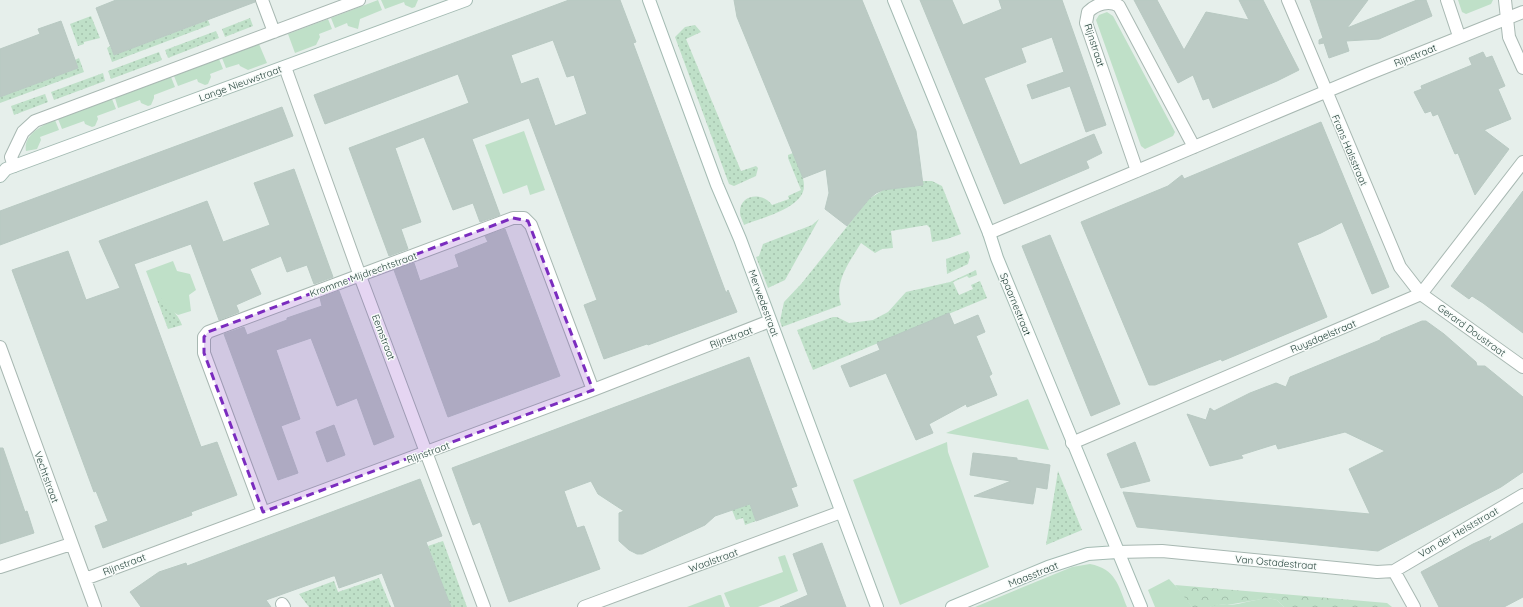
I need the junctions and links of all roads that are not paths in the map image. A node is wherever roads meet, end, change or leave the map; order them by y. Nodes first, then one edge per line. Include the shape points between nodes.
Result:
1 (262, 0) edge
2 (359, 0) edge
3 (466, 0) edge
4 (648, 0) edge
5 (894, 0) edge
6 (1288, 0) edge
7 (1447, 0) edge
8 (1505, 0) edge
9 (1523, 12) edge
10 (1507, 18) junction
11 (274, 32) junction
12 (1459, 36) junction
13 (285, 67) junction
14 (1523, 68) edge
15 (1326, 92) junction
16 (1194, 147) junction
17 (1523, 162) edge
18 (5, 169) edge
19 (1137, 171) junction
20 (989, 233) junction
21 (360, 276) junction
22 (1422, 294) junction
23 (770, 322) junction
24 (0, 347) edge
25 (1523, 368) edge
26 (594, 390) junction
27 (1072, 443) junction
28 (427, 452) junction
29 (1523, 496) edge
30 (263, 512) junction
31 (841, 512) junction
32 (71, 544) junction
33 (1117, 552) junction
34 (0, 567) edge
35 (1394, 571) junction
36 (85, 579) junction
37 (95, 607) edge
38 (484, 607) edge
39 (584, 607) edge
40 (877, 607) edge
41 (952, 607) edge
42 (1141, 607) edge
43 (1414, 607) edge

1 - 11 street
2 - 11 street, Lange Nieuwstraat
3 - 13 street, Lange Nieuwstraat
4 - 23 street, Merwedestraat
5 - 20 street, Spaarnestraat
6 - 15 street, Frans Halsstraat
7 - 12 street
8 - 10 street
9 - 10 street, Rijnstraat
10 - 12 street, Rijnstraat
10 - 14 street via 1509,36
11 - 18 street, Lange Nieuwstraat via 35,121 23,132
12 - 15 street, Rijnstraat
13 - 18 street, Lange Nieuwstraat
13 - 21 street, Eemstraat
15 - 16 street, Rijnstraat
15 - 22 street, Frans Halsstraat via 1400,267
16 - 19 street, Rijnstraat
16 - 19 street, Rijnstraat via 1119,6 1107,2 1092,8 1088,12 1086,23
17 - 22 street, Ruysdaelstraat
19 - 20 street, Rijnstraat
20 - 27 street, Spaarnestraat
21 - 26 street, Kromme Mijdrechtstraat via 513,218 524,218 531,225
21 - 28 street, Eemstraat
21 - 30 street, Kromme Mijdrechtstraat via 213,329 204,337 204,353
22 - 25 street, Gerard Doustraat
22 - 27 street, Ruysdaelstraat
23 - 26 street, Rijnstraat
23 - 31 street, Merwedestraat
24 - 32 street, Vechtstraat
26 - 28 street, Rijnstraat
27 - 33 street, Spaarnestraat
28 - 30 street, Rijnstraat
28 - 38 street, Eemstraat
29 - 35 street, Van der Helststraat
30 - 36 street, Rijnstraat
31 - 39 street, Waalstraat
31 - 40 street, Merwedestraat
32 - 34 street
32 - 36 street, Vechtstraat
33 - 35 street, Van Ostadestraat via 1162,551 1377,572
33 - 41 street, Maasstraat via 1088,554 1055,565
33 - 42 street, Spaarnestraat
35 - 43 street
36 - 37 street, Vechtstraat

